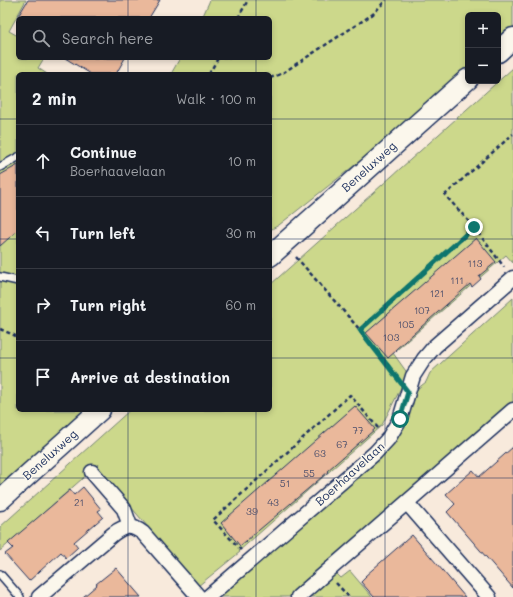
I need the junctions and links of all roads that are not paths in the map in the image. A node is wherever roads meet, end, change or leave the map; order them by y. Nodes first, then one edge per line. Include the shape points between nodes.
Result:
1 (513, 38) edge
2 (501, 49) edge
3 (465, 82) edge
4 (16, 158) edge
5 (0, 167) edge
6 (272, 254) edge
7 (0, 276) edge
8 (513, 279) edge
9 (16, 280) edge
10 (513, 410) edge
11 (98, 412) edge
12 (92, 472) dead end
13 (0, 500) edge
14 (407, 503) junction
15 (133, 527) junction
16 (0, 574) edge
17 (20, 597) edge
18 (39, 597) edge
19 (199, 597) edge
20 (208, 597) edge
21 (298, 597) edge
22 (489, 597) edge

1 - 2 main road
3 - 6 main road, Beneluxweg
4 - 5 lane
7 - 9 lane
8 - 20 street, Boerhaavelaan via 435,346 424,359 413,376 400,419 388,439
10 - 14 street
11 - 13 main road, Beneluxweg
12 - 15 street via 124,509
14 - 21 street
14 - 22 street
15 - 18 street via 121,528
15 - 19 street via 143,533
16 - 17 lane

